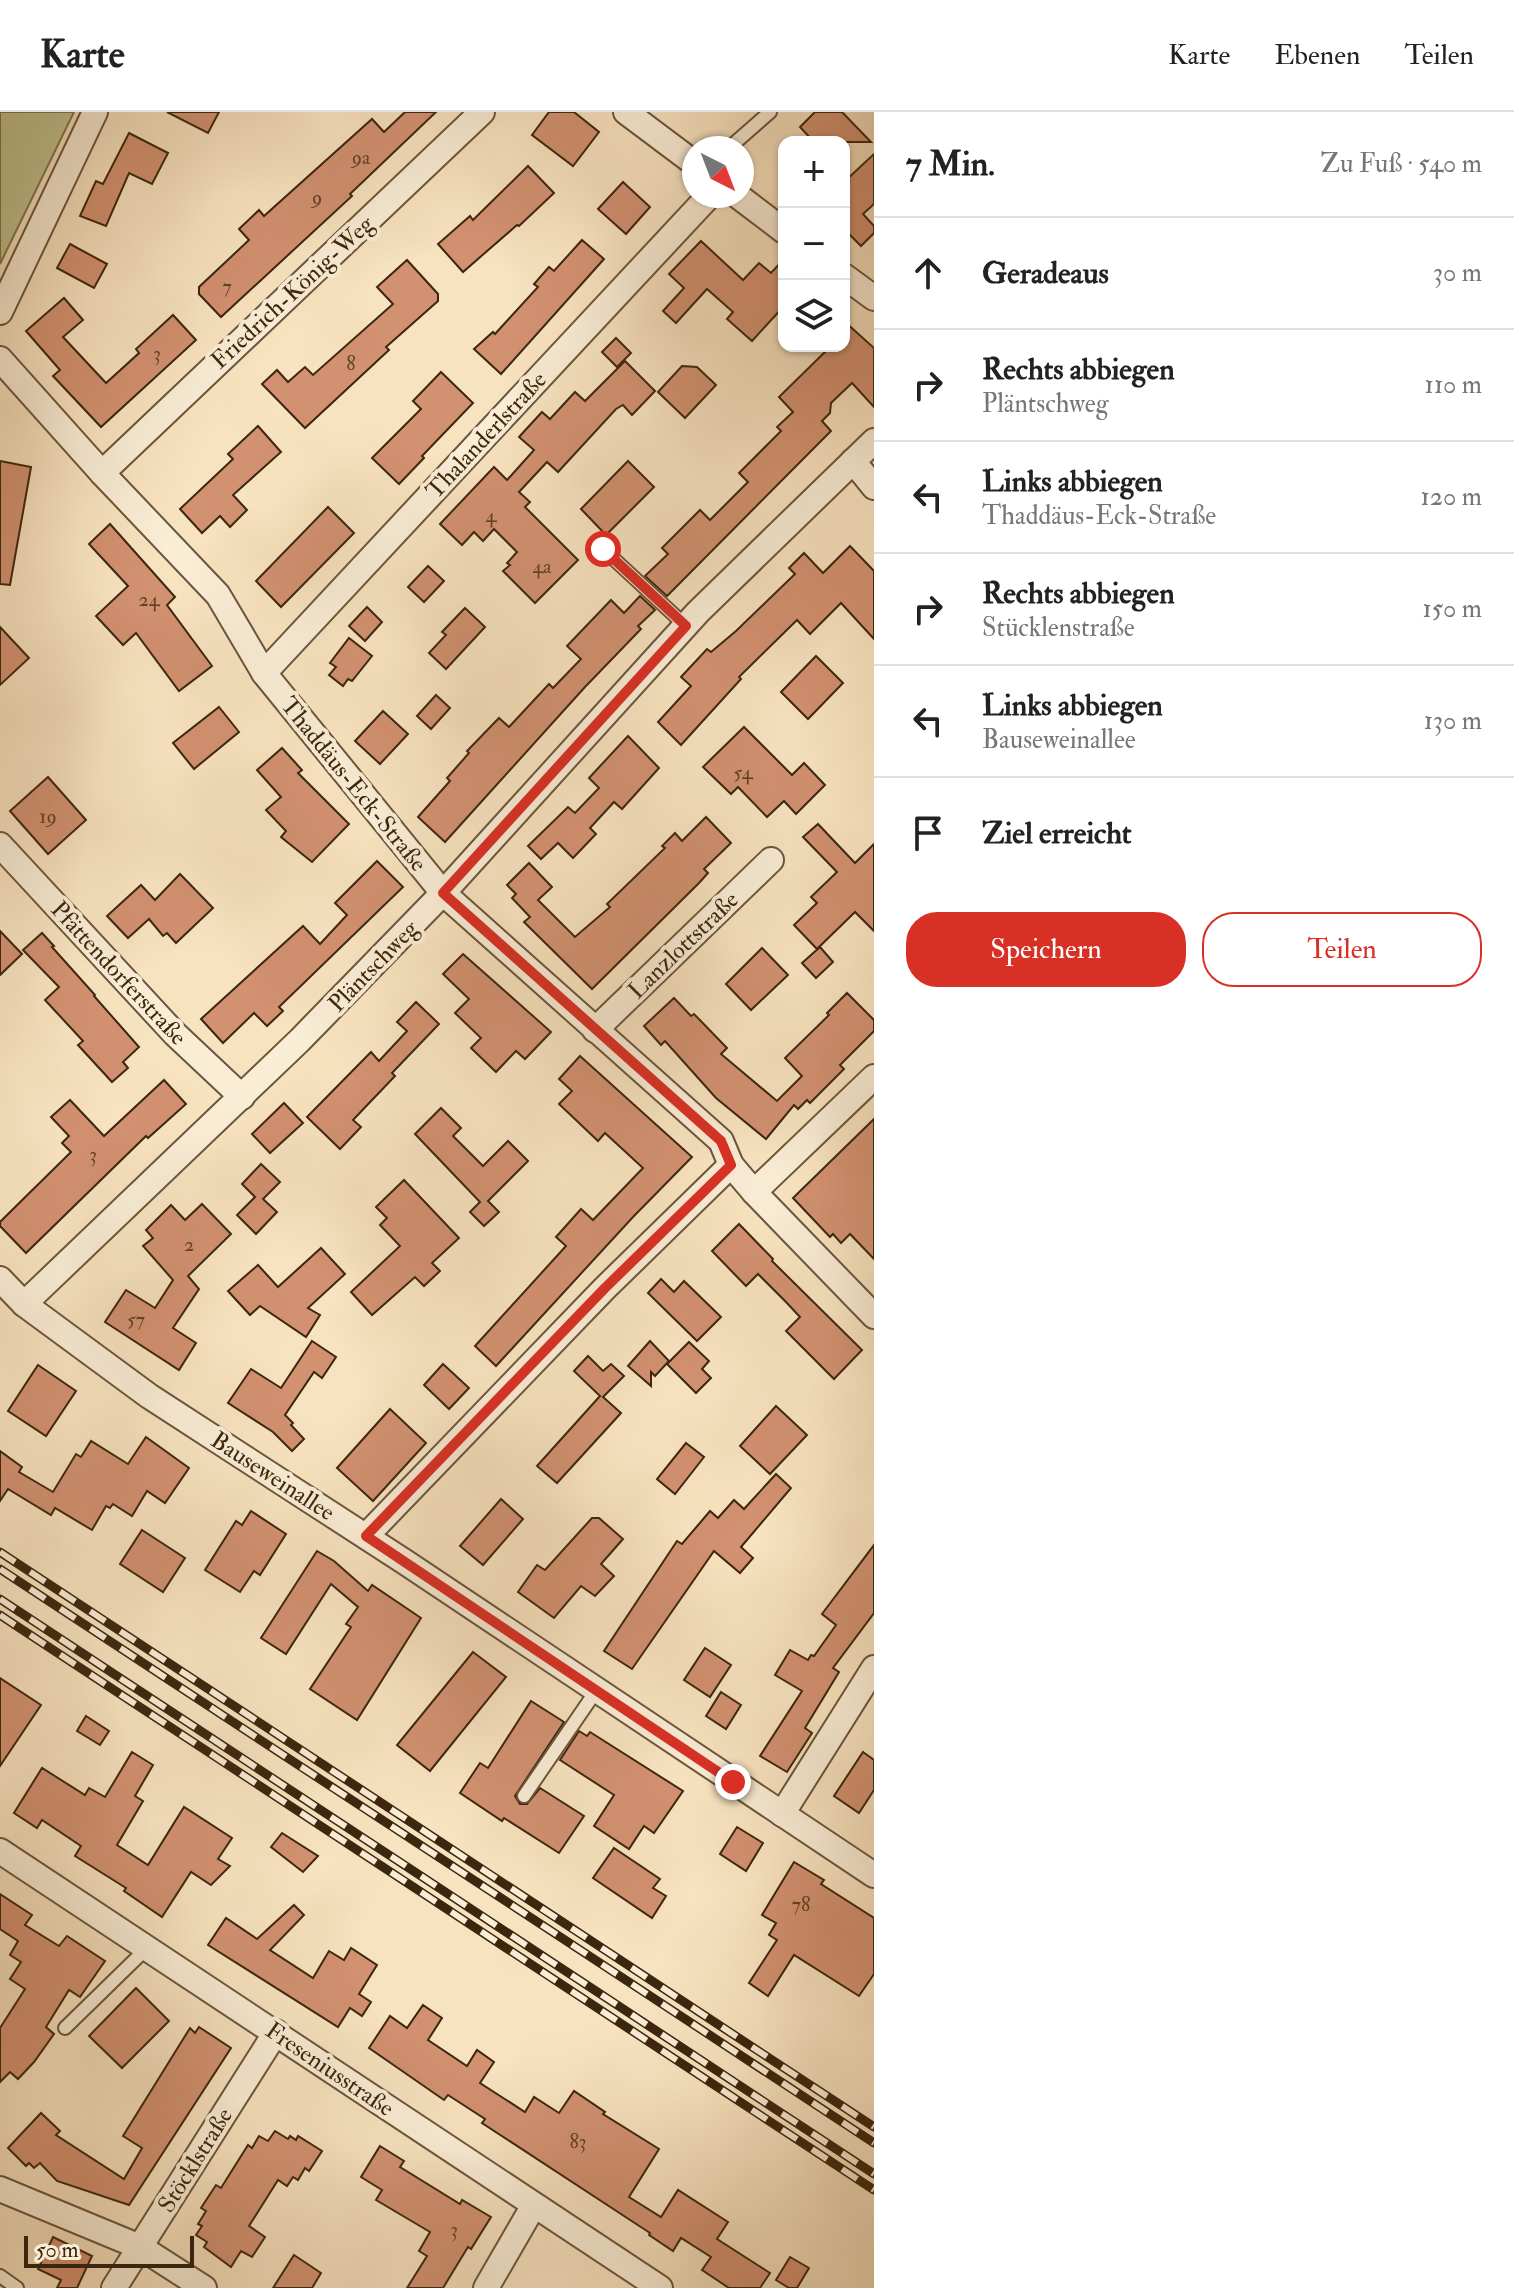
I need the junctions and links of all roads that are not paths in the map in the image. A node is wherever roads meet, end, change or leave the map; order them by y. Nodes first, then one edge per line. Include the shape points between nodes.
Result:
1 (95, 112) edge
2 (482, 112) edge
3 (626, 112) edge
4 (770, 112) edge
5 (743, 136) edge
6 (682, 154) edge
7 (698, 208) edge
8 (754, 208) edge
9 (778, 226) edge
10 (849, 280) edge
11 (874, 298) edge
12 (0, 312) edge
13 (0, 359) edge
14 (874, 441) edge
15 (853, 461) junction
16 (102, 473) junction
17 (874, 487) edge
18 (603, 549) dead end
19 (686, 626) junction
20 (264, 673) junction
21 (0, 845) edge
22 (771, 860) dead end
23 (443, 893) junction
24 (595, 1030) junction
25 (874, 1077) edge
26 (242, 1097) junction
27 (731, 1165) junction
28 (754, 1192) junction
29 (0, 1279) edge
30 (24, 1304) junction
31 (874, 1316) edge
32 (366, 1536) junction
33 (874, 1668) edge
34 (596, 1691) junction
35 (524, 1796) dead end
36 (782, 1814) junction
37 (2, 1857) edge
38 (874, 1875) edge
39 (147, 1948) junction
40 (65, 2028) dead end
41 (276, 2032) junction
42 (0, 2189) edge
43 (534, 2205) junction
44 (140, 2247) junction
45 (0, 2276) edge
46 (17, 2288) edge
47 (114, 2288) edge
48 (204, 2288) edge
49 (486, 2288) edge
50 (660, 2288) edge

1 - 12 street
2 - 16 street, Friedrich-König-Weg
3 - 6 street
4 - 5 lane
7 - 20 street, Thalanderlstraße
8 - 9 street
10 - 11 street
13 - 16 street, Thaddäus-Eck-Straße
14 - 15 street, Pläntschweg
15 - 17 street
15 - 19 street, Pläntschweg
16 - 20 street, Thaddäus-Eck-Straße via 218,595
18 - 19 lane
19 - 23 street, Pläntschweg
20 - 23 street, Thaddäus-Eck-Straße
21 - 26 street, Pfättendorferstraße via 175,1034
22 - 24 street, Lanzlottstraße
23 - 24 street, Thaddäus-Eck-Straße
23 - 26 street, Pläntschweg
24 - 27 street, Thaddäus-Eck-Straße via 721,1141
25 - 28 street
26 - 30 street, Pläntschweg
27 - 28 street, Thaddäus-Eck-Straße
27 - 32 street
28 - 31 street, Thaddäus-Eck-Straße
29 - 30 street, Bauseweinallee
30 - 32 street, Bauseweinallee via 149,1396
32 - 34 street, Bauseweinallee
33 - 36 street
34 - 35 lane
34 - 36 street, Bauseweinallee
36 - 38 street, Bauseweinallee
37 - 39 street, Freseniusstraße
39 - 40 lane
39 - 41 street, Freseniusstraße
41 - 43 street, Freseniusstraße
41 - 44 street, Stöcklstraße
42 - 44 street
43 - 49 street
43 - 50 street, Freseniusstraße
44 - 47 street, Stöcklstraße
44 - 48 street
45 - 46 lane

